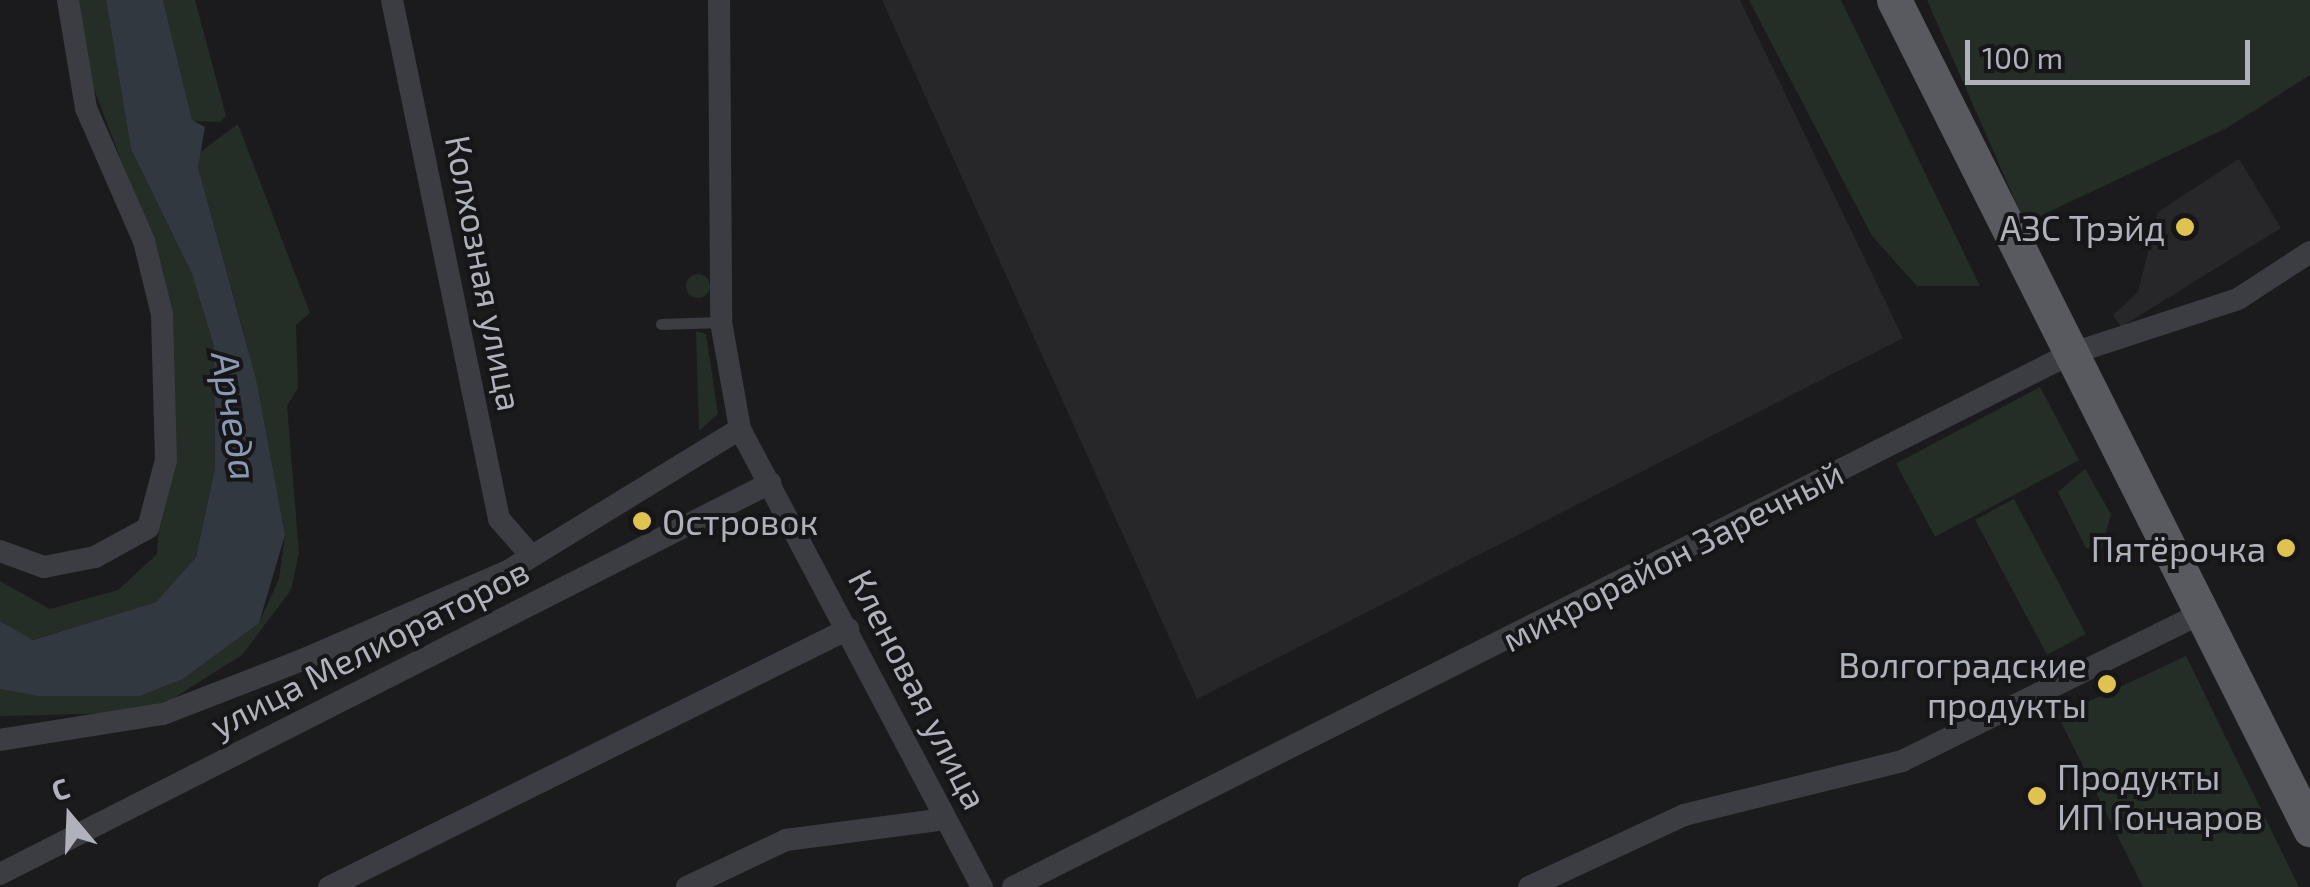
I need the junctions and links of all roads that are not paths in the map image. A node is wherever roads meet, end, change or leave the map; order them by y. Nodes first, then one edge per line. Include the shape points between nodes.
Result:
1 (68, 0) edge
2 (392, 0) edge
3 (720, 0) edge
4 (1894, 0) edge
5 (2310, 252) edge
6 (721, 322) junction
7 (661, 324) dead end
8 (2070, 354) junction
9 (740, 429) junction
10 (770, 483) junction
11 (0, 551) edge
12 (527, 552) junction
13 (2201, 613) junction
14 (848, 629) junction
15 (0, 740) edge
16 (946, 820) junction
17 (2310, 829) edge
18 (0, 874) edge
19 (329, 887) edge
20 (687, 887) edge
21 (982, 887) edge
22 (1014, 887) edge
23 (1529, 887) edge

1 - 11 street via 86,108 144,240 162,314 166,460 148,528 94,557 44,567
2 - 12 street, Колхозная улица via 499,518
3 - 6 street, Кленовая улица
4 - 8 main road
5 - 8 street, микрорайон Заречный via 2238,299
6 - 7 lane
6 - 9 street, Кленовая улица
8 - 13 main road
8 - 22 street, микрорайон Заречный
9 - 10 street, Кленовая улица
9 - 12 street
10 - 14 street, Кленовая улица
10 - 18 street, улица Мелиораторов
12 - 15 street via 508,571 163,714
13 - 17 main road
13 - 23 street via 1902,760 1684,815
14 - 16 street, Кленовая улица
14 - 19 street
16 - 20 street via 786,840
16 - 21 street, Кленовая улица

